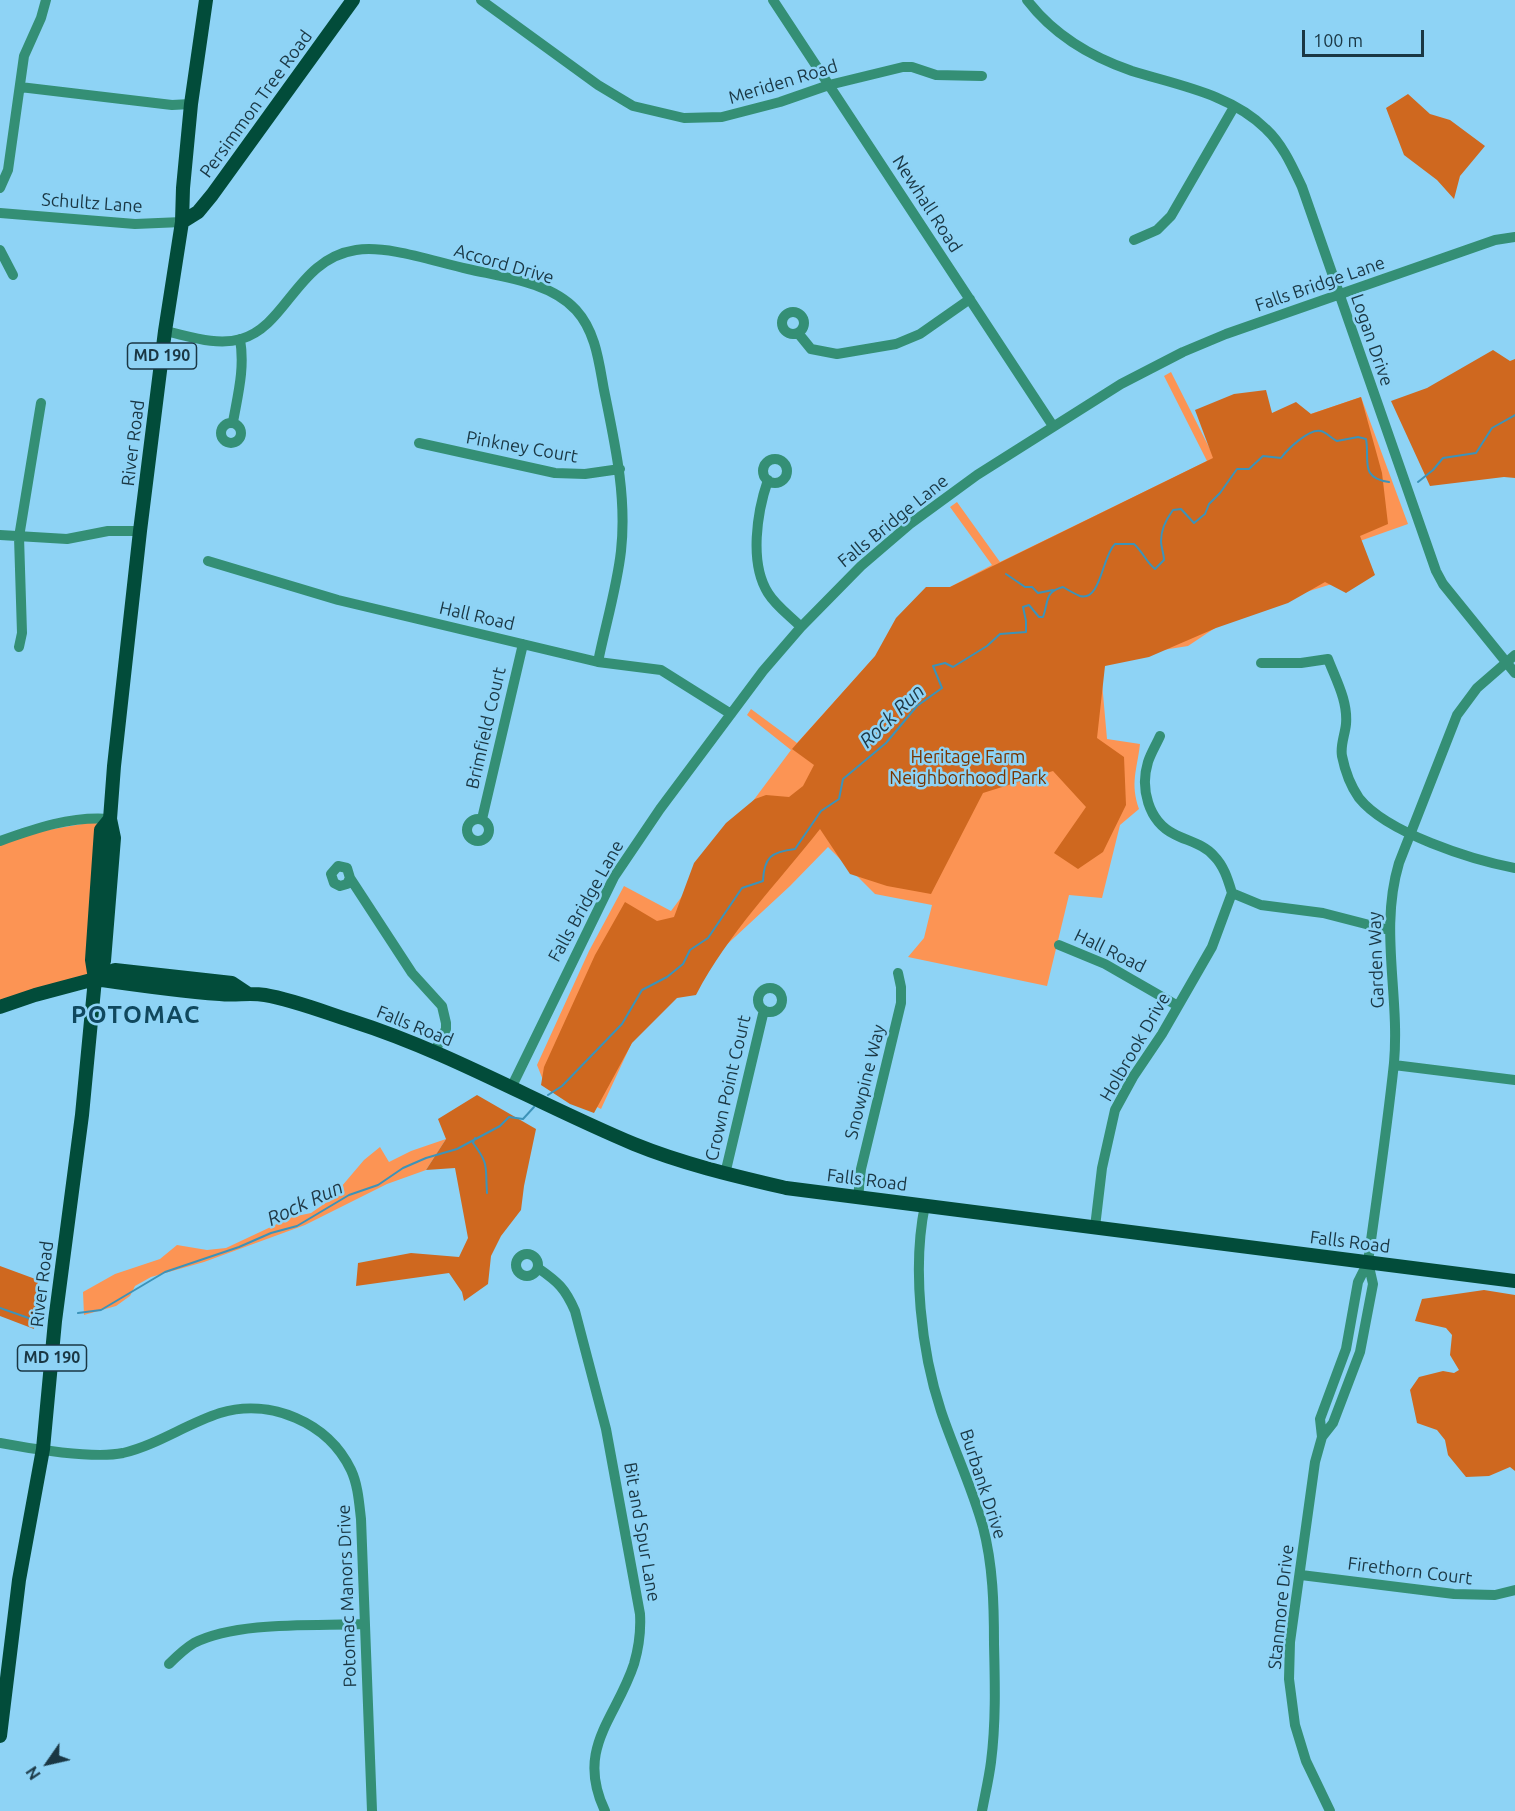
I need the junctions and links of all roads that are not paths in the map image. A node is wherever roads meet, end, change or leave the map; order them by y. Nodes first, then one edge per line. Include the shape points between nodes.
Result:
1 (46, 0) edge
2 (206, 0) edge
3 (353, 0) edge
4 (482, 0) edge
5 (773, 0) edge
6 (1027, 0) edge
7 (982, 76) dead end
8 (829, 84) junction
9 (20, 87) junction
10 (191, 104) junction
11 (1234, 107) junction
12 (0, 188) edge
13 (0, 213) edge
14 (182, 222) junction
15 (1515, 237) edge
16 (1134, 240) dead end
17 (0, 250) edge
18 (13, 275) dead end
19 (1339, 294) junction
20 (970, 300) junction
21 (165, 331) junction
22 (798, 333) dead end
23 (240, 339) junction
24 (41, 403) dead end
25 (233, 422) dead end
26 (1053, 426) junction
27 (420, 443) dead end
28 (620, 469) junction
29 (768, 480) dead end
30 (140, 531) junction
31 (0, 535) edge
32 (19, 537) junction
33 (208, 561) dead end
34 (801, 627) junction
35 (523, 644) junction
36 (19, 647) dead end
37 (1515, 655) edge
38 (598, 662) junction
39 (1261, 663) dead end
40 (1506, 663) junction
41 (1515, 673) edge
42 (731, 714) junction
43 (1160, 736) dead end
44 (110, 819) junction
45 (482, 819) dead end
46 (1411, 832) junction
47 (0, 841) edge
48 (1515, 868) edge
49 (350, 878) dead end
50 (1232, 893) junction
51 (1389, 930) junction
52 (1059, 945) dead end
53 (898, 973) dead end
54 (94, 979) junction
55 (1178, 1006) junction
56 (0, 1007) edge
57 (764, 1010) dead end
58 (434, 1053) junction
59 (1394, 1065) junction
60 (1515, 1080) edge
61 (511, 1088) junction
62 (725, 1174) junction
63 (858, 1198) junction
64 (924, 1205) junction
65 (1095, 1227) junction
66 (1368, 1262) junction
67 (538, 1268) dead end
68 (1515, 1281) edge
69 (0, 1443) edge
70 (43, 1449) junction
71 (1300, 1575) junction
72 (1515, 1590) edge
73 (364, 1624) junction
74 (169, 1664) dead end
75 (0, 1736) edge
76 (372, 1811) edge
77 (605, 1811) edge
78 (982, 1811) edge
79 (1330, 1811) edge

1 - 9 street via 24,56
2 - 10 main road, River Road / MD 190
3 - 14 main road, Persimmon Tree Road via 212,195 198,212
4 - 8 street, Meriden Road via 598,85 633,106 657,113 684,118 722,117
5 - 8 street, Newhall Road
6 - 11 street, Logan Drive via 1041,18 1084,51 1130,70 1199,90
7 - 8 street, Meriden Road via 936,75 903,67
8 - 20 street, Newhall Road
9 - 10 street
9 - 12 street via 8,170
10 - 14 main road, River Road / MD 190
11 - 16 street via 1171,216 1157,230
11 - 19 street, Logan Drive via 1265,128 1291,163
13 - 14 street, Schultz Lane via 135,224
14 - 21 main road, River Road / MD 190
15 - 19 street, Falls Bridge Lane
17 - 18 street
19 - 26 street, Falls Bridge Lane via 1183,352
19 - 40 street, Logan Drive via 1436,571
20 - 22 street via 908,339 863,351 837,354 811,349
20 - 26 street, Newhall Road
21 - 23 street, Accord Drive via 210,341
21 - 30 main road, River Road / MD 190
23 - 25 street via 242,372
23 - 28 street, Accord Drive via 267,324 315,268 356,250 395,253 554,293 575,309 588,326
24 - 32 street
26 - 34 street, Falls Bridge Lane via 910,524 861,566
27 - 28 street, Pinkney Court via 555,473
28 - 38 street, Accord Drive via 621,552
29 - 34 street via 761,500 758,568 769,596
30 - 32 street via 108,531 67,539
30 - 44 main road, River Road / MD 190
31 - 32 street
32 - 36 street
33 - 35 street, Hall Road via 338,600
34 - 42 street, Falls Bridge Lane
35 - 38 street, Hall Road
35 - 45 street, Brimfield Court
37 - 40 street, Garden Way
38 - 42 street, Hall Road via 662,670
39 - 46 street via 1328,659 1346,705 1341,753 1348,780 1359,798 1378,816
40 - 41 street, Logan Drive
40 - 46 street, Garden Way via 1477,688 1457,715
42 - 61 street, Falls Bridge Lane via 614,877
43 - 50 street via 1146,774 1150,808 1167,830 1214,855
44 - 47 street via 88,817 56,823
44 - 54 main road, River Road / MD 190 via 114,838 104,961
46 - 48 street via 1462,855
46 - 51 street, Garden Way via 1393,883
49 - 58 street via 412,973 442,1006 446,1029
50 - 51 street via 1261,905 1323,913
50 - 55 street, Holbrook Drive via 1212,947
51 - 59 street, Garden Way via 1395,1002
52 - 55 street, Hall Road via 1105,964
53 - 63 street, Snowpine Way via 901,1003 861,1169
54 - 56 main road, Falls Road
54 - 58 main road, Falls Road via 234,996 268,996 354,1021
54 - 70 main road, River Road / MD 190
55 - 65 street, Holbrook Drive via 1115,1110 1102,1168
57 - 62 street, Crown Point Court
58 - 61 main road, Falls Road
59 - 60 street
59 - 66 street, Garden Way
61 - 62 main road, Falls Road via 635,1144
62 - 63 main road, Falls Road
63 - 64 main road, Falls Road
64 - 65 main road, Falls Road
64 - 78 street, Burbank Drive via 920,1277 925,1349 940,1410 984,1528 992,1578 995,1705
65 - 66 main road, Falls Road
66 - 68 main road, Falls Road
66 - 71 street, Stanmore Drive via 1373,1284 1360,1352 1333,1423 1322,1437
67 - 77 street, Bit and Spur Lane via 560,1283 575,1311 606,1429 640,1614 641,1635 634,1664 606,1720 594,1763 594,1779
69 - 70 street, Potomac Manors Drive
70 - 73 street, Potomac Manors Drive via 93,1455 121,1453 152,1444 220,1413 248,1408 286,1413 306,1422 343,1456 358,1491
70 - 75 main road, River Road / MD 190 via 19,1580
71 - 72 street, Firethorn Court via 1466,1595
71 - 79 street, Stanmore Drive via 1290,1642 1294,1722 1306,1761
73 - 74 street via 231,1630 186,1648
73 - 76 street, Potomac Manors Drive

